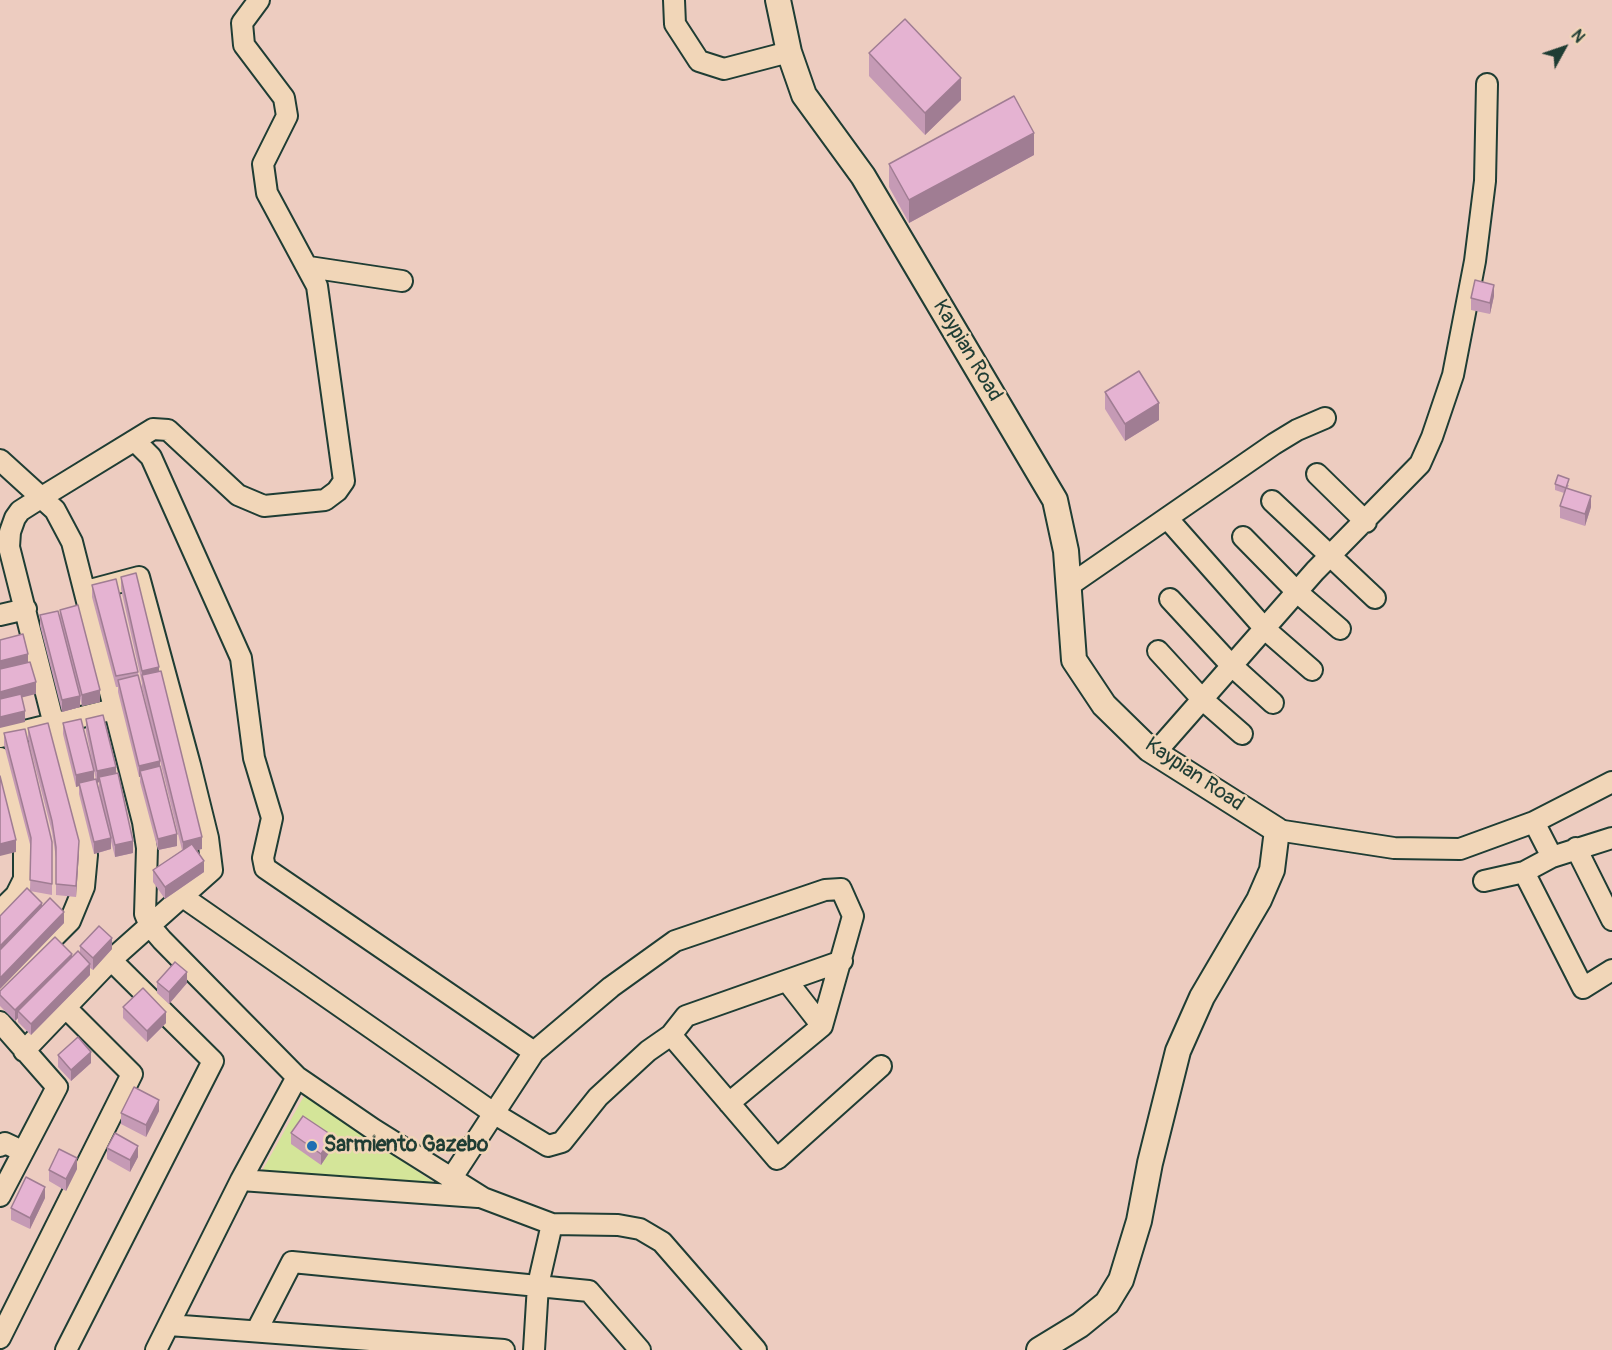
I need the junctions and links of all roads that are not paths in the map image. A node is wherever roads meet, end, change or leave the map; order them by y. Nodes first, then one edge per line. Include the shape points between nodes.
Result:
1 (259, 0) edge
2 (674, 0) edge
3 (778, 0) edge
4 (789, 52) junction
5 (1487, 84) dead end
6 (309, 267) junction
7 (402, 281) dead end
8 (1325, 418) dead end
9 (135, 441) junction
10 (0, 460) edge
11 (1317, 474) dead end
12 (42, 496) junction
13 (1272, 501) dead end
14 (1167, 518) junction
15 (1366, 522) junction
16 (1243, 537) dead end
17 (4, 543) edge
18 (1330, 556) junction
19 (1067, 587) junction
20 (85, 591) junction
21 (1297, 592) junction
22 (1375, 598) dead end
23 (1170, 599) dead end
24 (26, 609) junction
25 (0, 615) edge
26 (1340, 629) dead end
27 (1266, 630) junction
28 (1158, 651) dead end
29 (1231, 665) junction
30 (39, 666) junction
31 (1312, 670) dead end
32 (19, 671) edge
33 (1203, 699) junction
34 (1273, 703) dead end
35 (114, 708) junction
36 (53, 725) junction
37 (1242, 734) dead end
38 (0, 738) edge
39 (1155, 753) junction
40 (0, 758) edge
41 (1612, 782) edge
42 (1534, 822) junction
43 (1277, 830) junction
44 (1612, 838) edge
45 (1576, 848) junction
46 (1552, 857) junction
47 (1524, 872) junction
48 (1484, 881) dead end
49 (183, 897) junction
50 (0, 911) edge
51 (1612, 920) edge
52 (150, 926) junction
53 (111, 960) junction
54 (842, 961) junction
55 (1612, 970) edge
56 (787, 981) junction
57 (0, 991) edge
58 (66, 1008) junction
59 (0, 1022) edge
60 (822, 1026) junction
61 (671, 1035) junction
62 (24, 1051) junction
63 (534, 1052) junction
64 (881, 1066) dead end
65 (297, 1077) junction
66 (729, 1103) junction
67 (495, 1114) junction
68 (0, 1146) edge
69 (22, 1151) junction
70 (451, 1179) junction
71 (241, 1180) junction
72 (0, 1196) edge
73 (483, 1198) junction
74 (552, 1224) junction
75 (538, 1285) junction
76 (169, 1324) junction
77 (256, 1330) junction
78 (0, 1338) edge
79 (66, 1350) edge
80 (156, 1350) edge
81 (504, 1350) edge
82 (534, 1350) edge
83 (640, 1350) edge
84 (756, 1350) edge
85 (1039, 1350) edge

1 - 6 street via 242,23 243,45 284,98 287,116 263,164 267,193
2 - 4 street via 675,24 699,61 724,69
3 - 4 main road, Kaypian Road
4 - 19 main road, Kaypian Road via 804,95 863,176 1055,500 1066,551
5 - 15 street via 1485,181 1475,261 1453,375 1419,464
6 - 7 street
6 - 9 street via 317,286 344,481 337,491 325,500 264,506 238,495 168,430 153,429
8 - 14 street via 1274,444
9 - 12 street
9 - 63 street via 151,457 241,658 254,758 272,818 263,858 265,868
10 - 12 street
11 - 15 street
12 - 17 street via 20,511
12 - 20 street via 65,526
13 - 18 street
14 - 19 street
14 - 27 street
15 - 18 street
16 - 21 street
17 - 24 street
18 - 21 street
18 - 22 street
19 - 39 main road, Kaypian Road via 1074,660 1104,705
20 - 35 street
20 - 49 street via 139,577 208,838 212,870
21 - 26 street
21 - 27 street
23 - 29 street
24 - 25 street
24 - 30 street
27 - 29 street
27 - 31 street
28 - 33 street
29 - 33 street
29 - 34 street
30 - 32 street
30 - 36 street
33 - 37 street
33 - 39 street
35 - 36 street
35 - 52 street via 143,822 147,848 144,901
36 - 38 street
36 - 57 street via 87,855 84,887 70,921
39 - 43 main road, Kaypian Road
40 - 50 street via 24,850 24,879 16,895
41 - 42 street
42 - 43 street via 1460,849 1394,848
42 - 46 street
43 - 85 main road via 1272,870 1264,890 1202,997 1178,1052 1135,1239 1121,1280 1107,1303
44 - 45 street
45 - 46 street
45 - 51 street
46 - 47 street
47 - 48 street
47 - 55 street via 1583,988
49 - 52 street
49 - 67 street
52 - 53 street
52 - 65 street via 247,1030
53 - 58 street
53 - 79 street via 213,1061
54 - 56 street
54 - 60 street
54 - 63 street via 853,916 841,889 825,890 675,940 611,987
56 - 60 street
56 - 61 street via 686,1016
58 - 62 street
58 - 78 street via 132,1074
59 - 62 street
60 - 66 street
61 - 66 street
61 - 67 street via 598,1097 562,1142 548,1146
62 - 69 street via 57,1087
63 - 67 street
64 - 66 street via 777,1160
65 - 70 street
65 - 71 street
67 - 70 street
68 - 69 street via 5,1143
69 - 72 street
70 - 73 street
71 - 73 street
71 - 76 street
73 - 74 street
74 - 75 street
74 - 84 street via 618,1225 640,1229 663,1242
75 - 77 street via 292,1263
75 - 82 street
75 - 83 street via 589,1291
76 - 77 street
76 - 80 street
77 - 81 street

